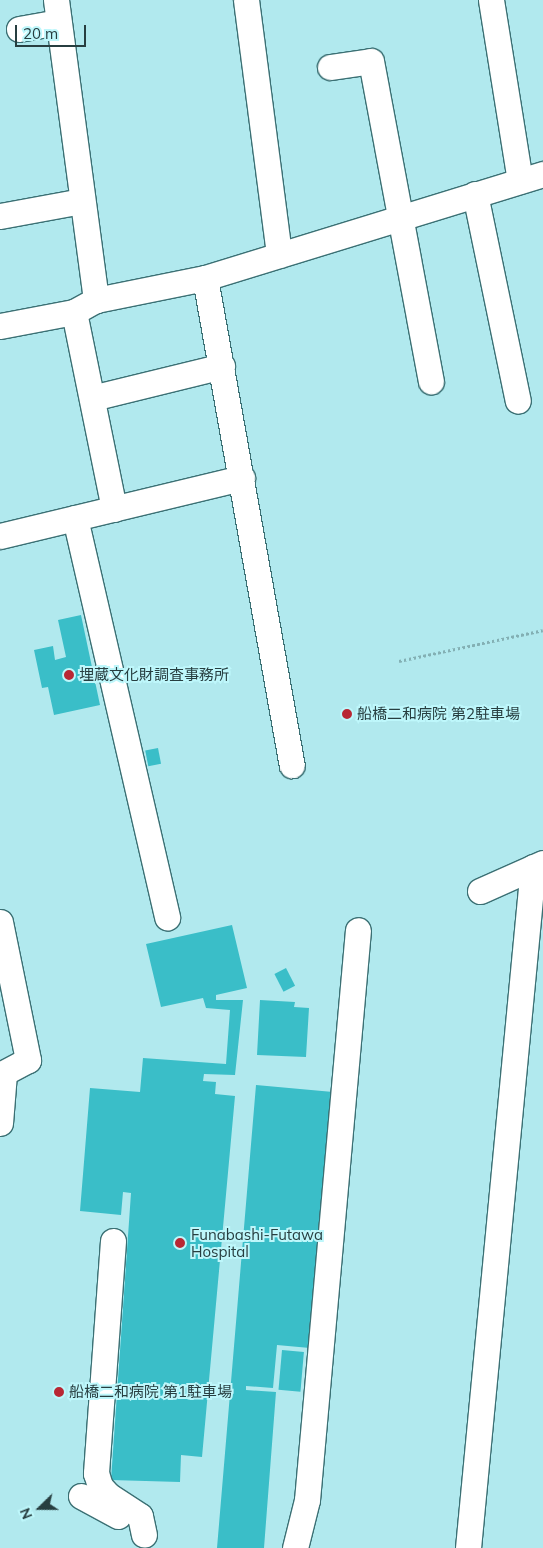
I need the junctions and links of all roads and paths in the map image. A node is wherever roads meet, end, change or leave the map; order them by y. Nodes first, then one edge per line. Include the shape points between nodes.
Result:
1 (246, 0) edge
2 (491, 0) edge
3 (57, 11) edge
4 (19, 29) dead end
5 (330, 67) dead end
6 (532, 177) edge
7 (475, 194) junction
8 (82, 201) junction
9 (0, 216) edge
10 (400, 217) junction
11 (279, 255) junction
12 (205, 278) junction
13 (96, 300) junction
14 (74, 312) junction
15 (0, 326) edge
16 (222, 366) junction
17 (430, 381) dead end
18 (92, 398) junction
19 (518, 400) dead end
20 (242, 478) junction
21 (114, 509) junction
22 (75, 518) junction
23 (0, 536) edge
24 (543, 630) edge
25 (399, 661) dead end
26 (292, 765) dead end
27 (538, 865) edge
28 (480, 891) dead end
29 (167, 918) dead end
30 (0, 922) edge
31 (358, 930) dead end
32 (4, 961) edge
33 (10, 1012) edge
34 (2, 1074) edge
35 (0, 1123) edge
36 (113, 1241) dead end
37 (81, 1496) dead end
38 (145, 1541) edge
39 (295, 1548) edge
40 (468, 1548) edge

1 - 11 street
2 - 6 street
3 - 4 street
3 - 8 street
5 - 10 street via 371,61
6 - 7 street
7 - 10 street
7 - 19 street
8 - 9 street
8 - 13 street
10 - 11 street
10 - 17 street
11 - 12 street
12 - 13 street
12 - 16 street
13 - 14 street
14 - 15 street
14 - 18 street
16 - 18 street
16 - 20 street
18 - 21 street
20 - 21 street
20 - 26 street
21 - 22 street
22 - 23 street
22 - 29 street
24 - 25 path
27 - 28 street
27 - 40 street
30 - 32 street
31 - 39 street via 307,1500
32 - 33 street
33 - 34 street via 28,1060
34 - 35 street
36 - 38 street via 96,1473 100,1486 108,1495 140,1516
37 - 38 street via 133,1525

